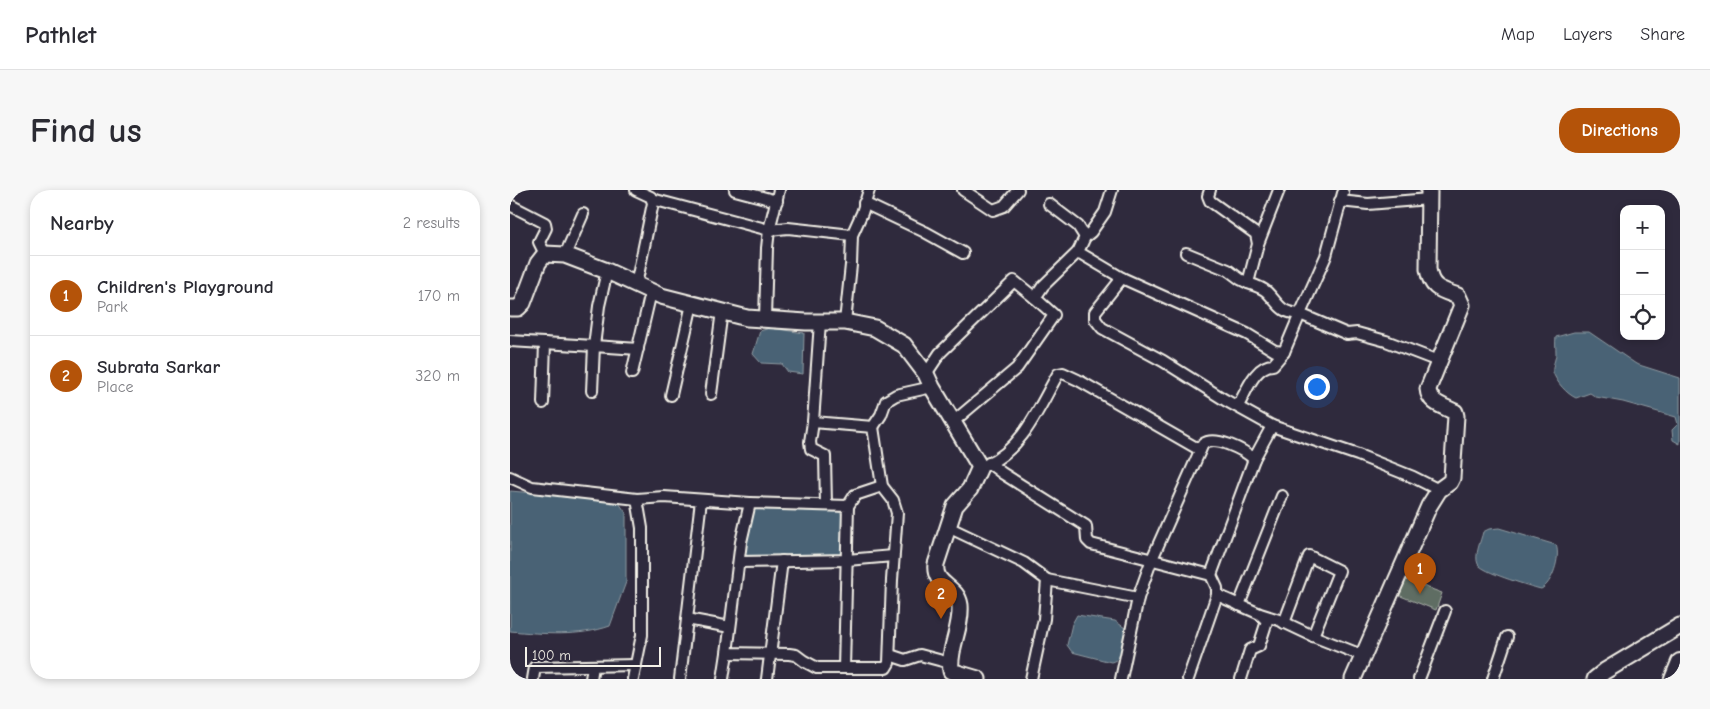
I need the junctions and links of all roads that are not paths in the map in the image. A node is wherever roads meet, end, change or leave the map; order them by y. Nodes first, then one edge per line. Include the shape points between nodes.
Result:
1 (636, 190) edge
2 (735, 190) edge
3 (779, 190) edge
4 (869, 190) edge
5 (963, 190) edge
6 (1018, 190) edge
7 (1112, 190) edge
8 (1210, 190) edge
9 (1279, 190) edge
10 (1429, 195) edge
11 (652, 199) junction
12 (777, 201) junction
13 (864, 203) junction
14 (1050, 204) dead end
15 (510, 205) edge
16 (584, 214) dead end
17 (769, 230) junction
18 (852, 235) junction
19 (1085, 237) junction
20 (1258, 244) junction
21 (1078, 252) junction
22 (963, 253) dead end
23 (1186, 253) dead end
24 (545, 254) junction
25 (565, 254) junction
26 (607, 272) junction
27 (1122, 278) junction
28 (1248, 283) junction
29 (636, 285) junction
30 (651, 292) junction
31 (1035, 298) junction
32 (692, 304) junction
33 (510, 308) edge
34 (722, 311) junction
35 (1300, 314) junction
36 (765, 319) junction
37 (820, 322) junction
38 (844, 322) junction
39 (510, 341) edge
40 (545, 343) junction
41 (594, 346) junction
42 (638, 349) junction
43 (1284, 352) junction
44 (1438, 361) junction
45 (632, 373) dead end
46 (929, 381) junction
47 (592, 391) dead end
48 (711, 394) dead end
49 (671, 395) dead end
50 (543, 403) dead end
51 (1238, 406) junction
52 (813, 422) junction
53 (953, 422) junction
54 (1272, 426) junction
55 (874, 427) junction
56 (1200, 450) junction
57 (1254, 459) junction
58 (985, 465) junction
59 (510, 476) edge
60 (882, 486) junction
61 (1439, 490) junction
62 (1282, 496) dead end
63 (637, 499) junction
64 (702, 500) junction
65 (750, 503) junction
66 (826, 505) junction
67 (848, 506) junction
68 (948, 527) junction
69 (894, 556) junction
70 (1152, 559) junction
71 (847, 560) junction
72 (782, 561) junction
73 (739, 562) junction
74 (1211, 575) junction
75 (1047, 580) junction
76 (1217, 595) junction
77 (1138, 598) junction
78 (1239, 605) junction
79 (1445, 611) dead end
80 (1260, 614) junction
81 (687, 619) junction
82 (1284, 623) junction
83 (1680, 626) edge
84 (730, 627) junction
85 (1312, 636) junction
86 (1507, 637) dead end
87 (727, 653) junction
88 (770, 653) junction
89 (890, 655) junction
90 (1364, 656) junction
91 (1680, 662) edge
92 (636, 665) junction
93 (594, 666) junction
94 (817, 668) junction
95 (844, 668) junction
96 (950, 671) edge
97 (533, 679) edge
98 (591, 679) edge
99 (633, 679) edge
100 (680, 679) edge
101 (722, 679) edge
102 (767, 679) edge
103 (815, 679) edge
104 (978, 679) edge
105 (1031, 679) edge
106 (1120, 679) edge
107 (1188, 679) edge
108 (1241, 679) edge
109 (1354, 679) edge
110 (1419, 679) edge
111 (1493, 679) edge
112 (1596, 679) edge
113 (1673, 679) edge

1 - 11 street
2 - 12 street
3 - 12 street
4 - 13 street
5 - 6 street via 993,210 1004,206
7 - 19 street via 1105,212
8 - 20 street via 1210,202 1256,234
9 - 20 street
10 - 35 street via 1368,204 1341,197 1326,256
10 - 44 street via 1430,279 1440,290 1458,296 1462,305
11 - 17 street
11 - 29 street
12 - 17 street
13 - 18 street
13 - 22 street
14 - 19 street via 1078,226
15 - 24 street via 545,223 539,242
16 - 25 street
17 - 18 street via 788,228
17 - 36 street
18 - 38 street
19 - 21 street
20 - 28 street
21 - 27 street
21 - 31 street
23 - 28 street via 1228,270
24 - 25 street
24 - 33 street via 538,263 524,303 518,308
25 - 26 street
26 - 29 street
26 - 41 street
27 - 43 street via 1248,334 1275,351
27 - 51 street via 1095,312 1095,319 1102,328
28 - 35 street via 1266,291 1277,305 1289,313
29 - 30 street
30 - 32 street
30 - 42 street
31 - 46 street via 1014,280 940,353
31 - 53 street via 1054,315 1017,368
32 - 34 street
32 - 49 street
34 - 36 street
34 - 48 street
35 - 43 street
35 - 44 street via 1347,334 1357,333 1386,341
36 - 37 street
37 - 38 street
37 - 52 street
38 - 46 street via 875,328 904,345
39 - 40 street
40 - 41 street
40 - 50 street
41 - 42 street
41 - 47 street
42 - 45 street
43 - 51 street via 1273,365 1258,371
44 - 61 street via 1428,396 1454,412 1457,419 1452,478
46 - 53 street
46 - 55 street via 886,401
51 - 54 street
52 - 55 street
52 - 66 street via 811,448 825,456
53 - 58 street
54 - 57 street
54 - 61 street via 1358,455
55 - 60 street
56 - 57 street via 1203,444 1212,440
56 - 58 street via 1064,373 1058,374 1029,426 1015,444
56 - 70 street
57 - 74 street
58 - 68 street via 955,506
58 - 70 street via 1086,526 1087,540 1091,544
59 - 63 street via 532,487
60 - 67 street via 855,495
60 - 69 street via 893,500 897,513
61 - 90 street via 1415,536
62 - 78 street
63 - 64 street
63 - 92 street via 642,528 642,635
64 - 65 street
64 - 81 street
65 - 66 street
65 - 73 street
66 - 67 street
67 - 71 street
68 - 75 street via 1024,564
68 - 96 street via 935,573 952,590 960,604
69 - 71 street
69 - 89 street
70 - 74 street
70 - 77 street
71 - 72 street
71 - 95 street
72 - 73 street
72 - 88 street
73 - 84 street
74 - 76 street
75 - 77 street
75 - 105 street via 1044,619
76 - 78 street
76 - 107 street
77 - 106 street
78 - 80 street
79 - 110 street
80 - 82 street
80 - 108 street via 1267,621 1259,646 1250,650
81 - 84 street
81 - 100 street
82 - 85 street
82 - 85 street via 1309,556 1338,571
83 - 112 street
84 - 87 street
85 - 90 street
86 - 111 street
87 - 88 street
87 - 101 street
88 - 94 street via 796,655
88 - 102 street
89 - 95 street via 886,668
89 - 96 street via 905,660 920,655
90 - 109 street
91 - 113 main road
92 - 93 street
92 - 99 street
93 - 97 street via 535,667
93 - 98 street
94 - 95 street
94 - 103 street
96 - 104 street

